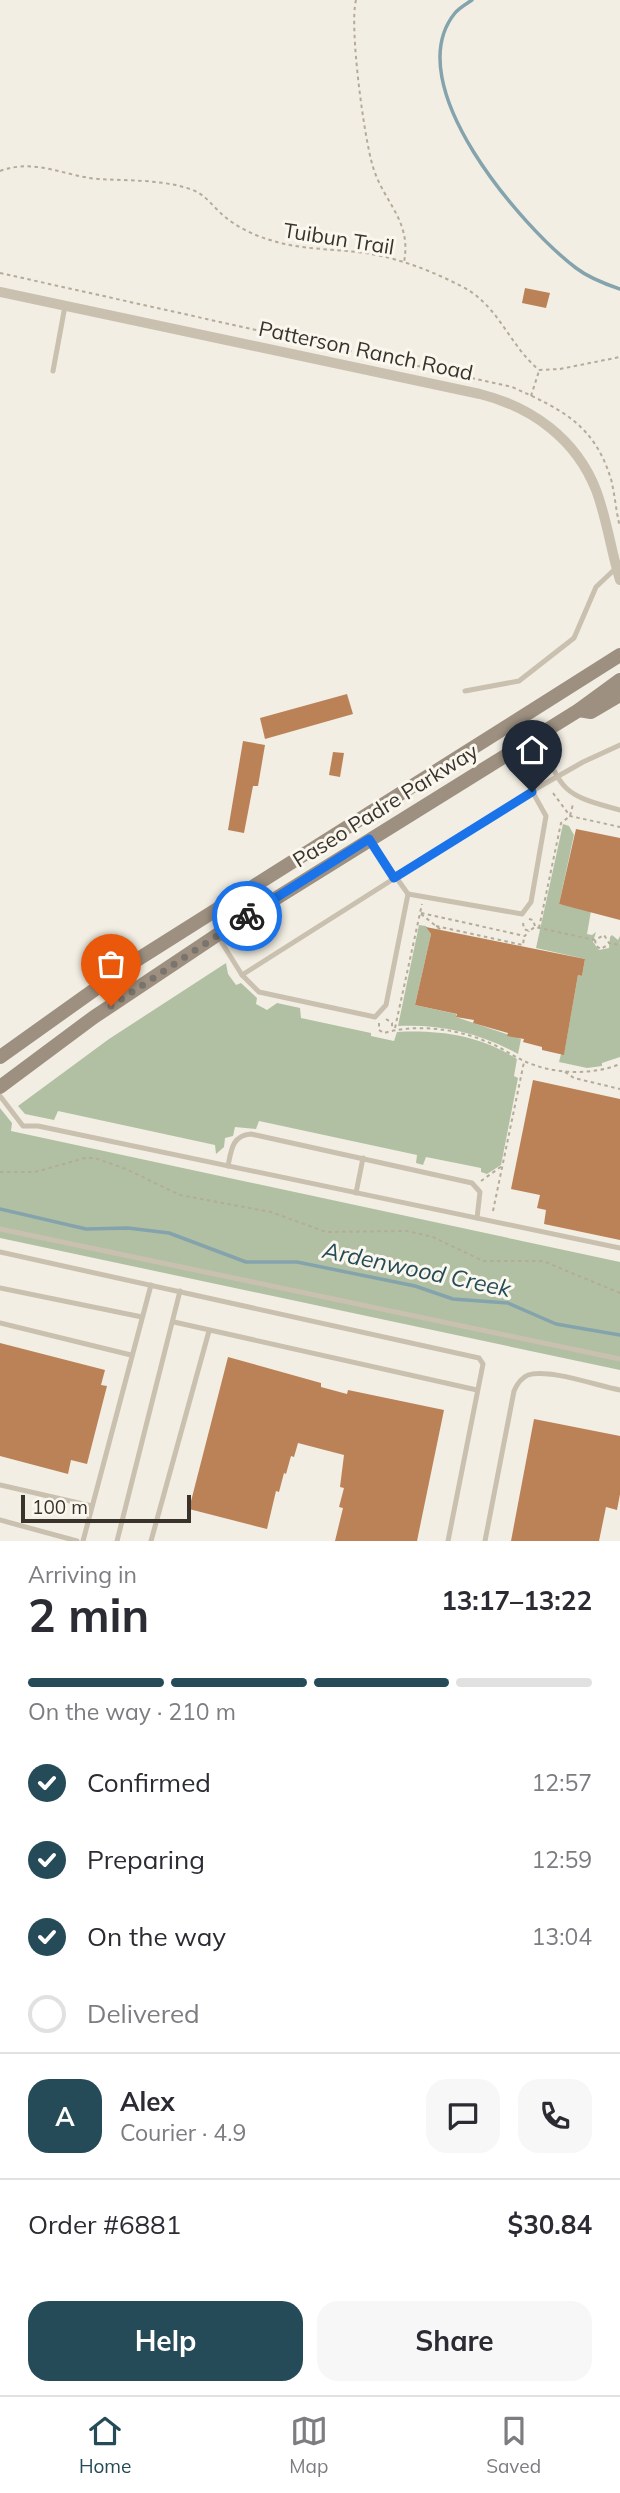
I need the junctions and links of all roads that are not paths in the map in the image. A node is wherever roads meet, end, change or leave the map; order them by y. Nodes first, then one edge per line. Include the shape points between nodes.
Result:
1 (0, 292) edge
2 (65, 306) junction
3 (53, 371) dead end
4 (616, 568) junction
5 (620, 580) edge
6 (620, 655) edge
7 (620, 680) edge
8 (465, 691) dead end
9 (620, 695) edge
10 (579, 710) junction
11 (539, 734) junction
12 (620, 746) edge
13 (555, 777) junction
14 (532, 792) junction
15 (620, 810) edge
16 (369, 839) junction
17 (394, 878) junction
18 (408, 894) junction
19 (217, 935) junction
20 (242, 975) junction
21 (0, 1057) edge
22 (0, 1087) edge
23 (0, 1096) edge
24 (363, 1158) junction
25 (228, 1166) junction
26 (356, 1193) junction
27 (477, 1218) junction
28 (0, 1229) edge
29 (620, 1248) edge
30 (0, 1252) edge
31 (151, 1285) junction
32 (0, 1288) edge
33 (180, 1291) junction
34 (142, 1317) junction
35 (174, 1322) junction
36 (0, 1323) edge
37 (209, 1331) junction
38 (131, 1356) junction
39 (620, 1359) edge
40 (477, 1390) junction
41 (620, 1390) edge
42 (0, 1485) edge
43 (92, 1506) junction
44 (0, 1520) edge
45 (77, 1541) edge
46 (83, 1541) edge
47 (117, 1541) edge
48 (151, 1541) edge
49 (448, 1541) edge
50 (485, 1541) edge

1 - 2 street, Patterson Ranch Road
2 - 3 lane
2 - 4 street, Patterson Ranch Road via 480,394 526,410 567,443 584,466 596,491
4 - 5 street, Patterson Ranch Road
4 - 8 lane via 596,587 574,638 519,681
6 - 21 main road, Paseo Padre Parkway via 143,955
7 - 10 main road, Paseo Padre Parkway
9 - 10 main road via 591,712
10 - 11 main road, Paseo Padre Parkway
11 - 13 lane
11 - 16 main road, Paseo Padre Parkway
12 - 13 lane
13 - 14 lane
13 - 15 lane via 575,797
14 - 17 lane
14 - 18 lane via 546,816 526,911 518,915
16 - 17 lane
16 - 19 main road, Paseo Padre Parkway
17 - 18 lane
17 - 20 lane
18 - 20 lane via 386,1005 375,1017 261,993
19 - 20 lane
19 - 22 main road, Paseo Padre Parkway
23 - 25 lane via 23,1126
24 - 25 lane via 245,1134 232,1146
24 - 26 lane
24 - 27 lane via 476,1184 480,1192
25 - 26 lane
26 - 27 lane
27 - 29 lane
28 - 39 lane
30 - 31 lane
31 - 33 lane
31 - 34 lane
32 - 34 lane
33 - 35 lane
33 - 40 lane via 474,1355 483,1364
34 - 38 lane
35 - 37 lane
35 - 47 lane
36 - 38 lane
37 - 40 lane
37 - 48 lane
38 - 43 lane
40 - 49 lane
41 - 50 lane via 541,1373 518,1382
42 - 43 lane
43 - 46 lane
44 - 45 lane

